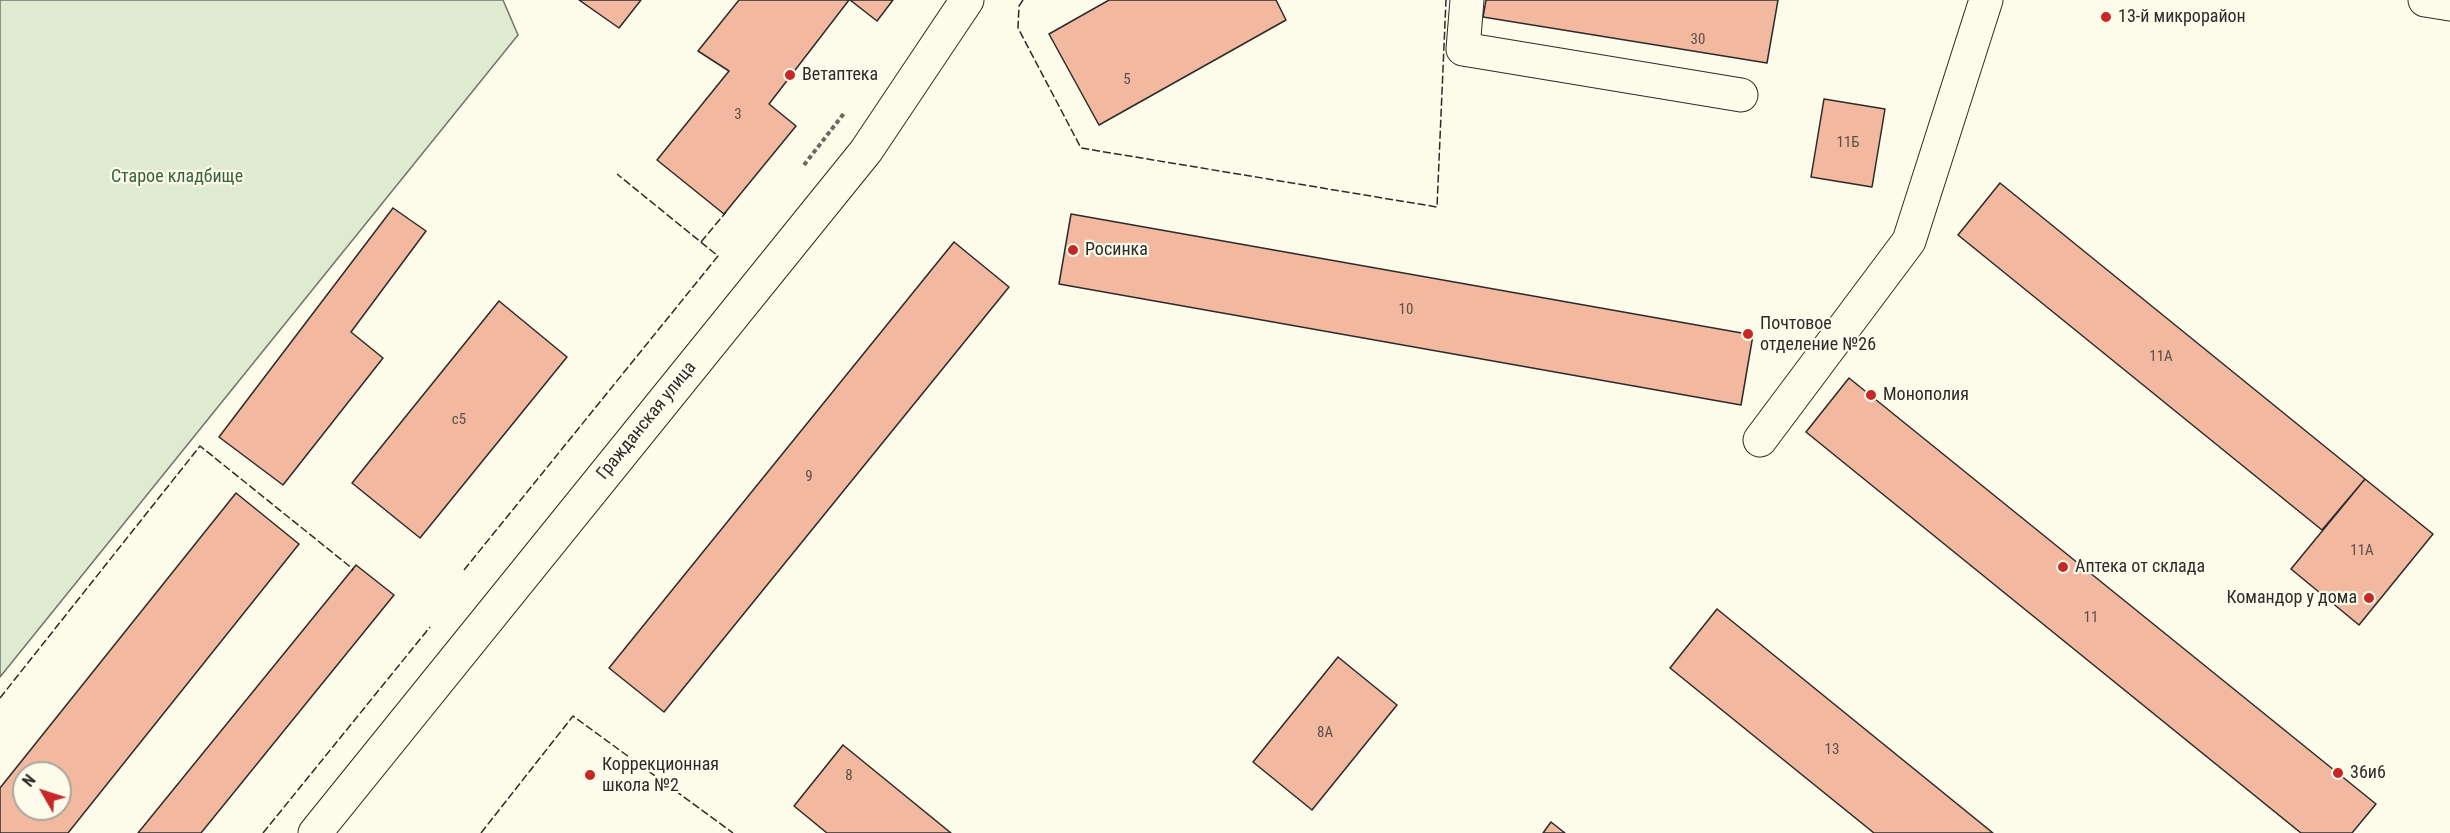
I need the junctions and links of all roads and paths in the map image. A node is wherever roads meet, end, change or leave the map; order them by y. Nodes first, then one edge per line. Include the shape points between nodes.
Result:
1 (967, 0) edge
2 (1467, 0) edge
3 (1986, 0) edge
4 (2425, 0) edge
5 (2450, 4) edge
6 (1741, 95) dead end
7 (1760, 440) dead end
8 (315, 833) edge

1 - 8 street, Гражданская улица via 866,152
2 - 6 street via 1463,49
3 - 7 street via 1909,241
4 - 5 street

